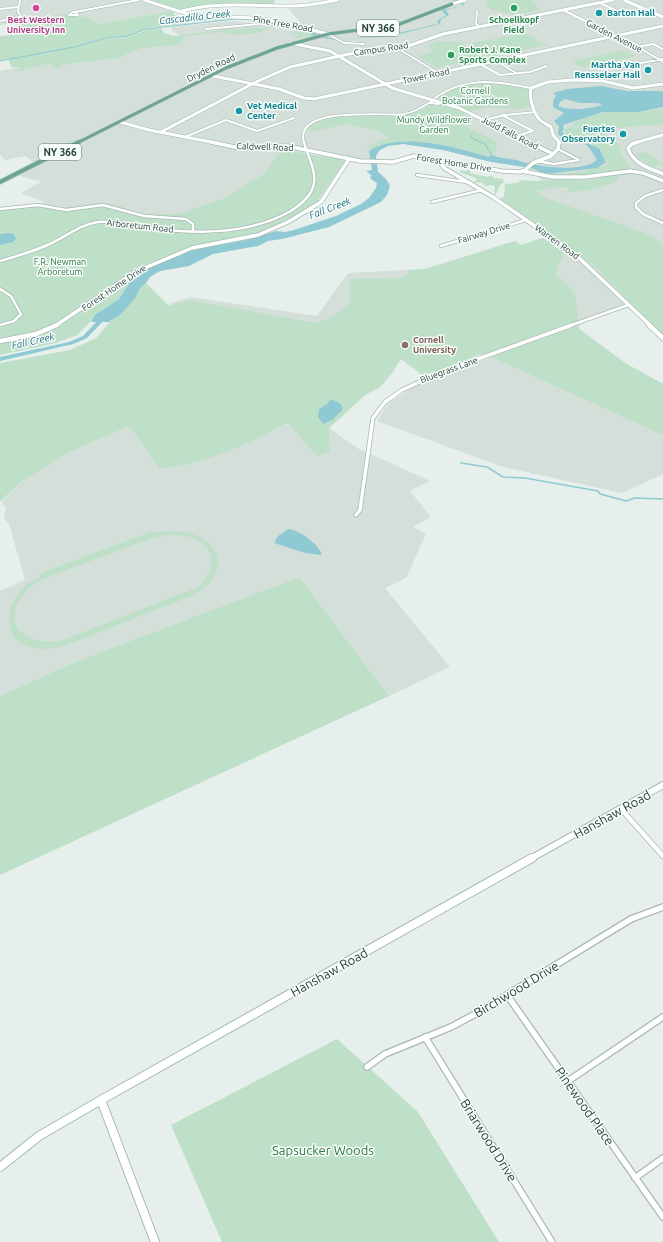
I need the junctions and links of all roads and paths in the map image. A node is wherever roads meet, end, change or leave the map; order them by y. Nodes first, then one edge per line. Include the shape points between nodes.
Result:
1 (20, 0) edge
2 (135, 0) edge
3 (139, 0) edge
4 (144, 0) edge
5 (337, 0) edge
6 (593, 0) edge
7 (613, 0) edge
8 (624, 0) edge
9 (447, 1) edge
10 (463, 1) edge
11 (600, 3) junction
12 (454, 4) junction
13 (18, 7) junction
14 (443, 7) junction
15 (0, 9) edge
16 (477, 11) dead end
17 (565, 11) junction
18 (74, 12) dead end
19 (178, 12) junction
20 (626, 15) dead end
21 (20, 17) junction
22 (663, 17) edge
23 (268, 20) junction
24 (0, 21) edge
25 (25, 21) dead end
26 (663, 26) edge
27 (480, 27) junction
28 (206, 29) dead end
29 (326, 35) junction
30 (615, 36) junction
31 (290, 43) junction
32 (364, 44) dead end
33 (637, 47) junction
34 (397, 48) junction
35 (663, 49) edge
36 (339, 56) junction
37 (663, 59) edge
38 (658, 60) junction
39 (496, 61) junction
40 (663, 62) edge
41 (480, 64) junction
42 (547, 66) dead end
43 (608, 70) dead end
44 (438, 73) junction
45 (516, 74) junction
46 (212, 76) junction
47 (251, 84) junction
48 (385, 84) junction
49 (663, 84) edge
50 (531, 88) junction
51 (435, 98) dead end
52 (442, 102) junction
53 (535, 112) junction
54 (502, 115) junction
55 (294, 118) dead end
56 (484, 120) junction
57 (120, 122) junction
58 (160, 133) junction
59 (663, 134) edge
60 (516, 136) junction
61 (185, 137) junction
62 (558, 149) junction
63 (306, 150) junction
64 (553, 154) junction
65 (349, 160) junction
66 (442, 161) junction
67 (536, 161) junction
68 (522, 171) junction
69 (663, 174) edge
70 (417, 175) dead end
71 (663, 181) edge
72 (0, 182) edge
73 (467, 182) junction
74 (482, 190) junction
75 (663, 190) edge
76 (432, 202) dead end
77 (0, 210) edge
78 (526, 220) junction
79 (663, 223) edge
80 (193, 230) junction
81 (441, 246) dead end
82 (0, 261) edge
83 (0, 289) edge
84 (628, 305) junction
85 (0, 325) edge
86 (663, 338) edge
87 (0, 341) edge
88 (356, 515) dead end
89 (663, 785) edge
90 (621, 809) junction
91 (663, 856) edge
92 (663, 907) edge
93 (507, 995) junction
94 (663, 1017) edge
95 (425, 1037) junction
96 (367, 1067) dead end
97 (568, 1081) junction
98 (101, 1100) junction
99 (663, 1158) edge
100 (0, 1167) edge
101 (635, 1178) junction
102 (663, 1217) edge
103 (155, 1242) edge
104 (552, 1242) edge

1 - 13 street
2 - 3 street
2 - 18 street
4 - 19 street, Pine Tree Road
5 - 19 street via 291,6 209,5
6 - 11 street
7 - 11 street, Campus Road
8 - 22 street
9 - 12 main road
9 - 14 main road
10 - 12 street
11 - 17 street, Campus Road
11 - 20 street
12 - 14 main road, Dryden Road / NY 366
13 - 15 street
13 - 21 street
14 - 29 main road, Dryden Road / NY 366 via 397,26
16 - 27 street via 476,24
17 - 27 street, Campus Road
17 - 30 street, Garden Avenue
19 - 23 street, Pine Tree Road via 204,17
21 - 24 street
21 - 25 street
23 - 28 street
23 - 29 street, Pine Tree Road via 293,24
26 - 30 street, Tower Road
27 - 34 street, Campus Road via 443,34
29 - 31 main road, Dryden Road / NY 366
29 - 32 street via 349,44
30 - 33 street, Garden Avenue
30 - 39 street, Tower Road
31 - 36 street, Judd Falls Road via 327,50
31 - 46 main road, Dryden Road / NY 366
33 - 35 street via 652,44
33 - 38 street, Garden Avenue
34 - 36 street, Campus Road
34 - 44 street
36 - 47 street, Campus Road via 286,69
36 - 48 street, Judd Falls Road
37 - 38 street
38 - 40 street, Garden Avenue
38 - 43 street
39 - 41 street, Tower Road
39 - 45 street
41 - 44 street, Tower Road
41 - 45 street via 500,75
42 - 45 street
44 - 48 street, Tower Road
46 - 47 street, Tower Road
46 - 57 main road, Dryden Road / NY 366
47 - 48 street, Tower Road via 314,99
47 - 58 street, Campus Road
48 - 52 street, Judd Falls Road via 400,91
49 - 50 street via 636,88 603,81 571,80 548,82
50 - 51 street via 497,82 472,82 453,87
50 - 53 street
52 - 56 street, Judd Falls Road
52 - 63 street, Arboretum Road via 431,102 418,111 405,113 344,114 317,120 303,130 302,139
53 - 54 street
53 - 62 street via 540,120 551,127 553,135 560,142
54 - 56 street
54 - 60 street via 533,131
55 - 61 street via 257,131 226,120
56 - 60 street, Judd Falls Road
57 - 58 street, Caldwell Road
57 - 72 main road, Dryden Road / NY 366
58 - 61 street, Caldwell Road
59 - 69 street via 632,144 628,150 639,163
60 - 64 street, Judd Falls Road
61 - 63 street, Caldwell Road via 240,148 283,146
62 - 64 street, Forest Home Drive
62 - 67 street via 579,160 554,164
63 - 65 street, Caldwell Road
63 - 80 street, Arboretum Road via 313,166 314,182 310,193 299,206 279,217 252,226
64 - 67 street, Forest Home Drive
65 - 66 street, Forest Home Drive via 393,162 414,156
65 - 87 street, Forest Home Drive via 320,202 283,224 249,237 187,250 148,265 56,326 36,334
66 - 68 street, Forest Home Drive via 502,171
66 - 73 street, Warren Road via 444,168
67 - 68 street, Forest Home Drive
68 - 71 street via 540,175 585,177 630,171
70 - 73 street
73 - 74 street, Warren Road
74 - 76 street
74 - 78 street, Warren Road
75 - 79 street via 640,198 636,206 645,216
77 - 80 street, Arboretum Road via 38,205 66,210 106,205 144,216 189,220 193,224
78 - 81 street, Fairway Drive
78 - 84 street, Warren Road via 575,254
80 - 82 street, Arboretum Road via 99,222 82,226 36,250
83 - 85 street via 11,296 21,312 17,319
84 - 86 street, Warren Road
84 - 88 street, Bluegrass Lane via 439,373 411,384 399,392 378,409 373,418 360,510
89 - 90 street, Hanshaw Road
90 - 91 street
90 - 98 street, Hanshaw Road
92 - 93 street, Birchwood Drive via 632,919
93 - 95 street, Birchwood Drive via 451,1027
93 - 97 street, Pinewood Place
94 - 97 street
95 - 96 street, Birchwood Drive via 385,1054
95 - 104 street, Briarwood Drive
97 - 101 street, Pinewood Place
98 - 100 street, Hanshaw Road via 39,1136
98 - 103 street
99 - 101 street
101 - 102 street, Pinewood Place

